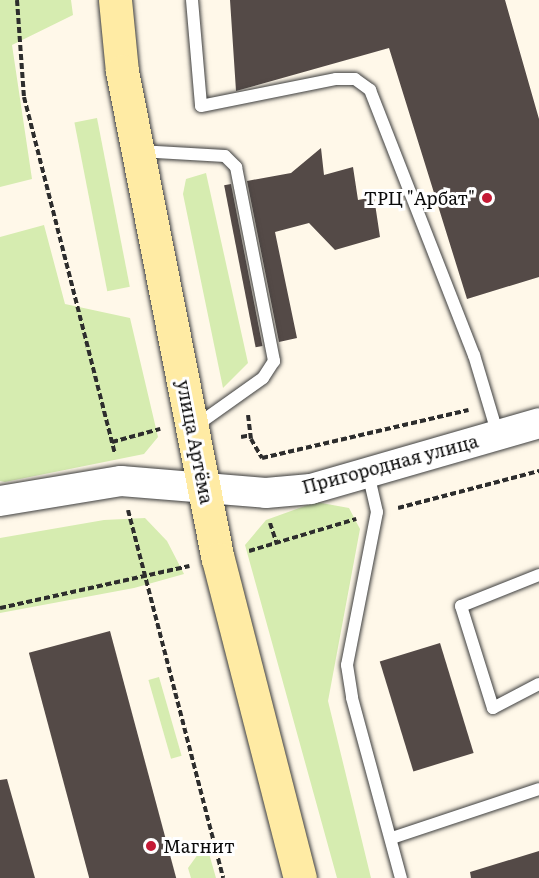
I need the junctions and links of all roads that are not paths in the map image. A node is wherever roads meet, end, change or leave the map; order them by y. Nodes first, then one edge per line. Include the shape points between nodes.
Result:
1 (115, 0) edge
2 (192, 0) edge
3 (138, 152) junction
4 (539, 423) edge
5 (193, 427) junction
6 (498, 435) junction
7 (368, 473) junction
8 (203, 486) junction
9 (0, 501) edge
10 (539, 575) edge
11 (539, 684) edge
12 (539, 789) edge
13 (392, 838) junction
14 (300, 878) edge
15 (401, 878) edge

1 - 3 main road, улица Артёма via 122,71
2 - 6 lane via 201,106 336,79 355,80 370,90 474,355
3 - 5 main road, улица Артёма
3 - 5 lane via 225,156 236,167 274,361 271,371
4 - 6 street, Пригородная улица
5 - 8 main road, улица Артёма
6 - 7 street, Пригородная улица
7 - 8 street, Пригородная улица via 311,489 278,492
7 - 13 lane via 377,512 347,665 352,698
8 - 9 street, Пригородная улица via 121,481
8 - 14 main road, улица Артёма
10 - 11 lane via 460,606 493,708
12 - 13 lane
13 - 15 lane

